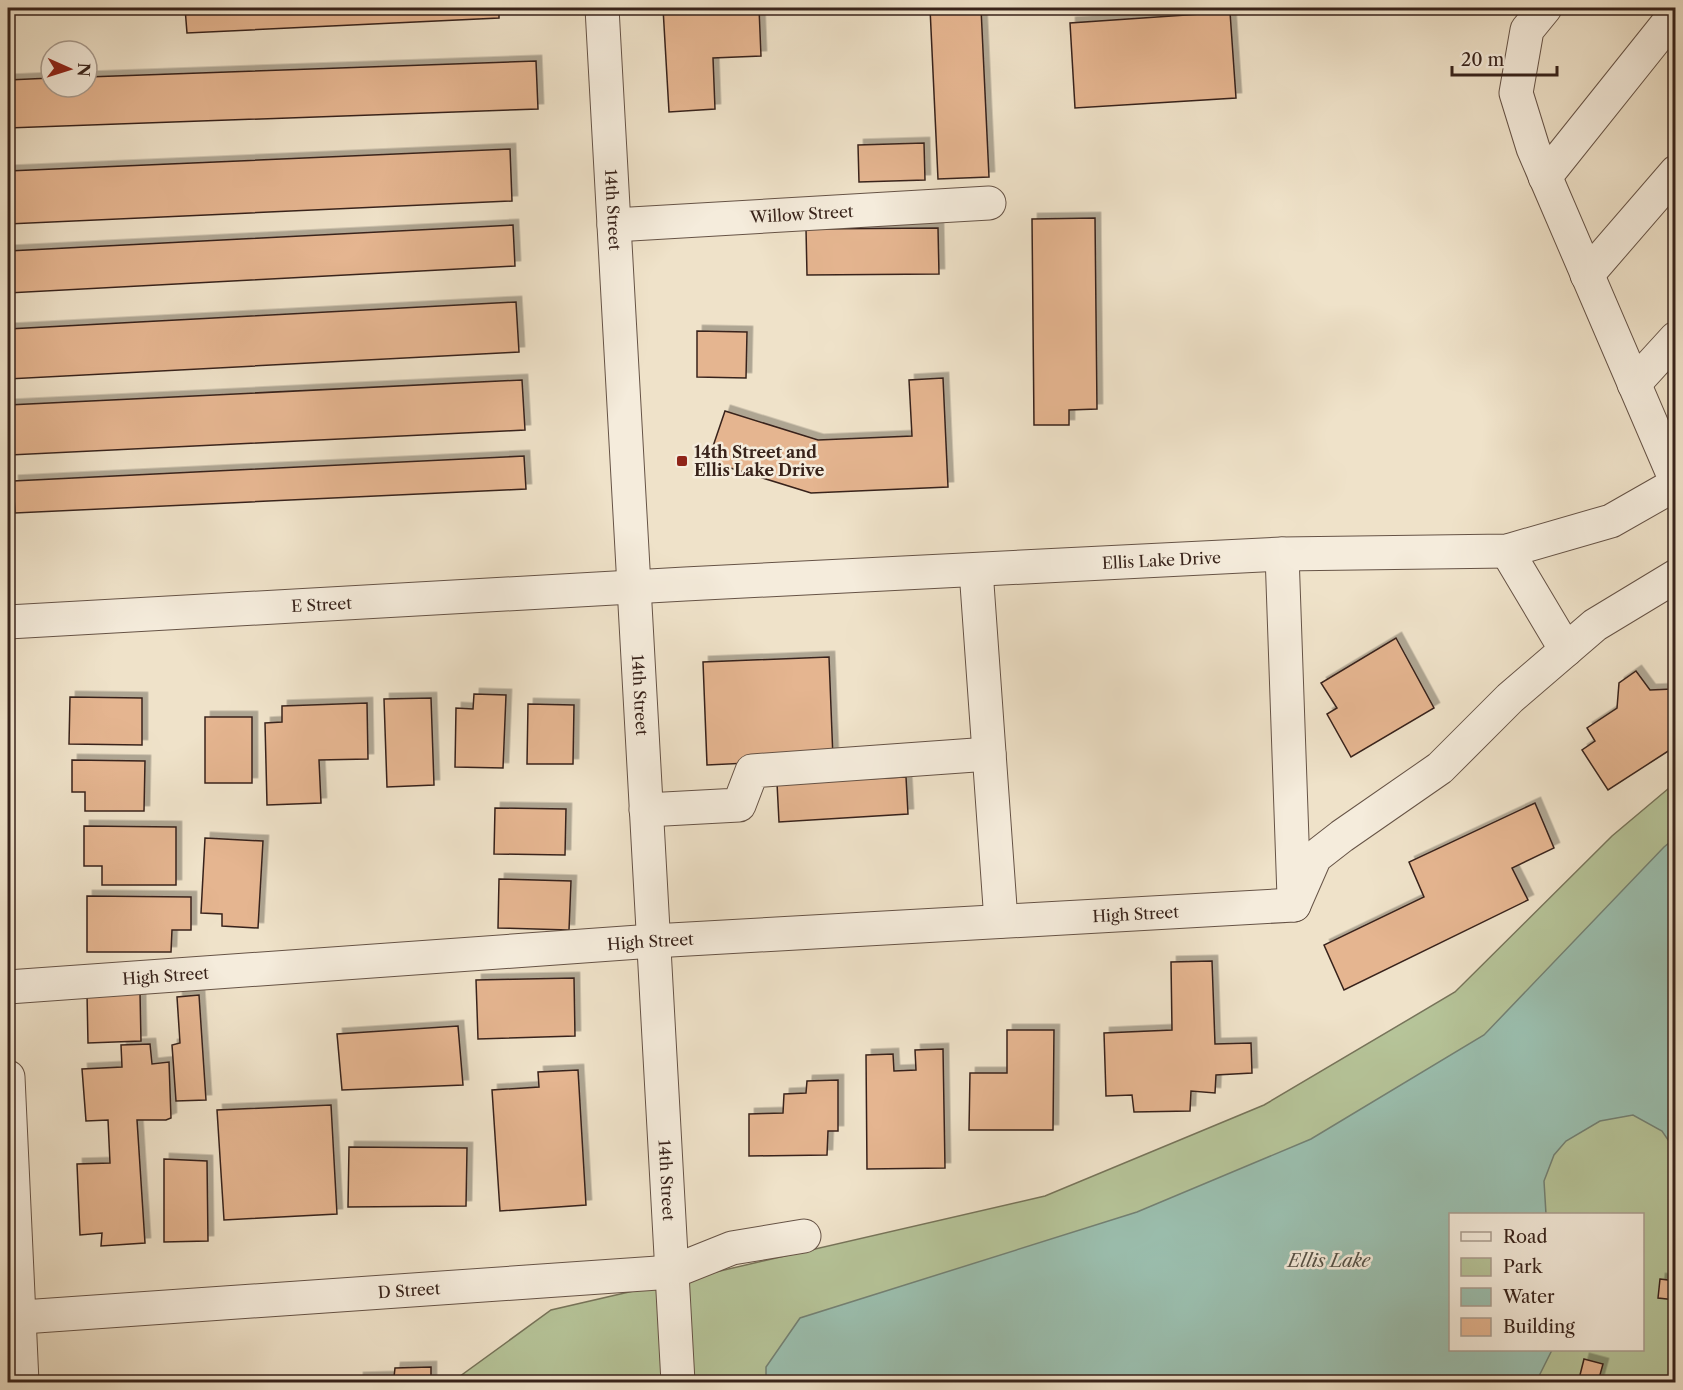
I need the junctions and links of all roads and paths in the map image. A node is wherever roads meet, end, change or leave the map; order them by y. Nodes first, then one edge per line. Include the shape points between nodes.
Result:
1 (602, 8) edge
2 (1545, 8) edge
3 (1676, 13) edge
4 (1676, 172) edge
5 (1545, 177) junction
6 (989, 203) dead end
7 (614, 225) junction
8 (1587, 275) junction
9 (1676, 338) edge
10 (1634, 384) junction
11 (1676, 482) edge
12 (1507, 551) junction
13 (1282, 554) junction
14 (976, 570) junction
15 (1676, 576) edge
16 (633, 586) junction
17 (8, 622) edge
18 (1566, 650) junction
19 (989, 754) junction
20 (646, 810) junction
21 (1294, 905) junction
22 (1001, 921) junction
23 (653, 941) junction
24 (8, 987) edge
25 (8, 1077) edge
26 (804, 1236) dead end
27 (672, 1272) junction
28 (13, 1318) edge
29 (22, 1383) edge
30 (678, 1383) edge

1 - 7 street, 14th Street
2 - 5 street via 1527,30 1516,93
3 - 5 street
4 - 8 street
5 - 8 street
6 - 7 street, Willow Street
7 - 16 street, 14th Street
8 - 10 street
9 - 10 street
10 - 11 street
11 - 12 street, Ellis Lake Drive via 1611,521
12 - 13 street, Ellis Lake Drive
12 - 18 street
13 - 14 street, Ellis Lake Drive
13 - 21 street
14 - 16 street, Ellis Lake Drive
14 - 19 street
15 - 18 street via 1595,625
16 - 17 street, E Street
16 - 20 street, 14th Street
18 - 21 street via 1510,698 1440,768 1315,857
19 - 20 street via 752,771 739,805
19 - 22 street
20 - 23 street, 14th Street
21 - 22 street, High Street
22 - 23 street, High Street
23 - 24 street, High Street
23 - 27 street, 14th Street
25 - 28 street
26 - 27 street, D Street via 732,1248
27 - 28 street, D Street
27 - 30 street, 14th Street
28 - 29 street

